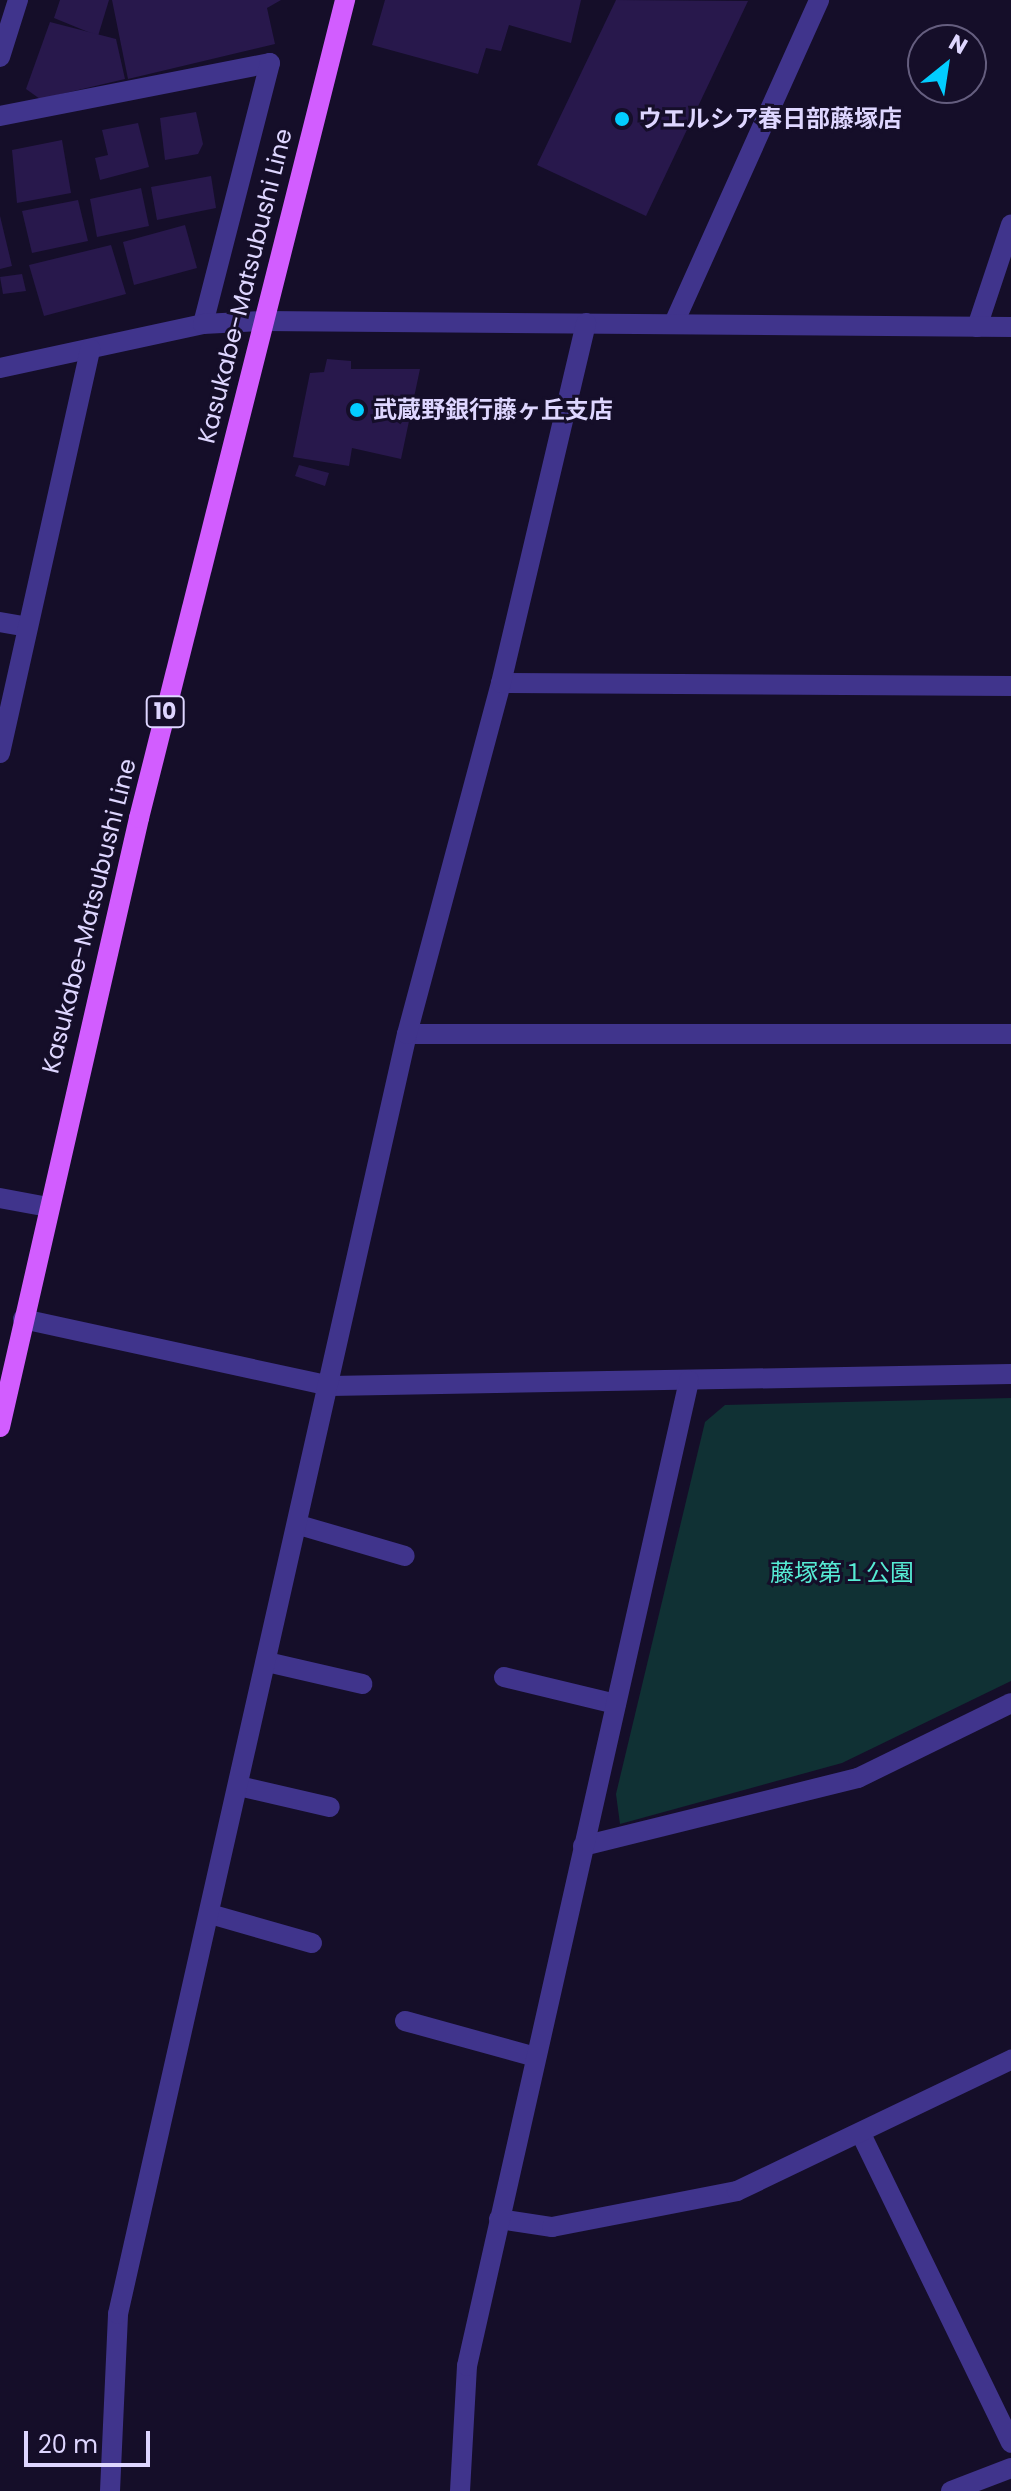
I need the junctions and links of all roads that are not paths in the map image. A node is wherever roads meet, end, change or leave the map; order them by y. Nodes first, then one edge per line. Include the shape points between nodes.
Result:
1 (18, 0) edge
2 (345, 0) edge
3 (819, 0) edge
4 (0, 57) edge
5 (0, 116) edge
6 (1011, 225) edge
7 (262, 321) junction
8 (586, 323) junction
9 (674, 323) junction
10 (203, 324) junction
11 (977, 327) junction
12 (1011, 327) edge
13 (90, 349) junction
14 (0, 368) edge
15 (0, 622) edge
16 (28, 627) junction
17 (501, 683) junction
18 (1011, 686) edge
19 (0, 753) edge
20 (407, 1034) junction
21 (1011, 1034) edge
22 (0, 1198) edge
23 (48, 1207) junction
24 (23, 1319) junction
25 (1011, 1374) edge
26 (689, 1381) junction
27 (330, 1386) junction
28 (0, 1427) edge
29 (299, 1525) junction
30 (405, 1556) dead end
31 (267, 1662) junction
32 (504, 1677) dead end
33 (362, 1684) dead end
34 (1011, 1703) edge
35 (616, 1704) junction
36 (239, 1786) junction
37 (330, 1807) dead end
38 (583, 1846) junction
39 (210, 1914) junction
40 (312, 1943) dead end
41 (405, 2021) dead end
42 (536, 2057) junction
43 (1011, 2060) edge
44 (862, 2136) junction
45 (499, 2219) junction
46 (1011, 2443) edge
47 (1011, 2468) edge
48 (110, 2491) edge
49 (460, 2491) edge
50 (951, 2491) edge

1 - 4 street
2 - 7 main road, Kasukabe-Matsubushi Line / 10
3 - 9 street
5 - 10 street via 270,63
6 - 11 street
7 - 8 street
7 - 10 street
7 - 23 main road, Kasukabe-Matsubushi Line / 10
8 - 9 street
8 - 17 street
9 - 11 street
10 - 13 street
11 - 12 street
13 - 14 street
13 - 16 street
15 - 16 street
16 - 19 street
17 - 18 street
17 - 20 street
20 - 21 street
20 - 27 street
22 - 23 street
23 - 24 main road, Kasukabe-Matsubushi Line / 10
24 - 27 street
24 - 28 main road, Kasukabe-Matsubushi Line / 10
25 - 26 street
26 - 27 street
26 - 35 street
27 - 29 street
29 - 30 street
29 - 31 street
31 - 33 street
31 - 36 street
32 - 35 street
34 - 38 street via 858,1778
35 - 38 street
36 - 37 street
36 - 39 street
38 - 42 street
39 - 40 street
39 - 48 street via 118,2314
41 - 42 street
42 - 45 street
43 - 44 street
44 - 45 street via 737,2191 552,2227
44 - 46 street
45 - 49 street via 467,2366
47 - 50 street

